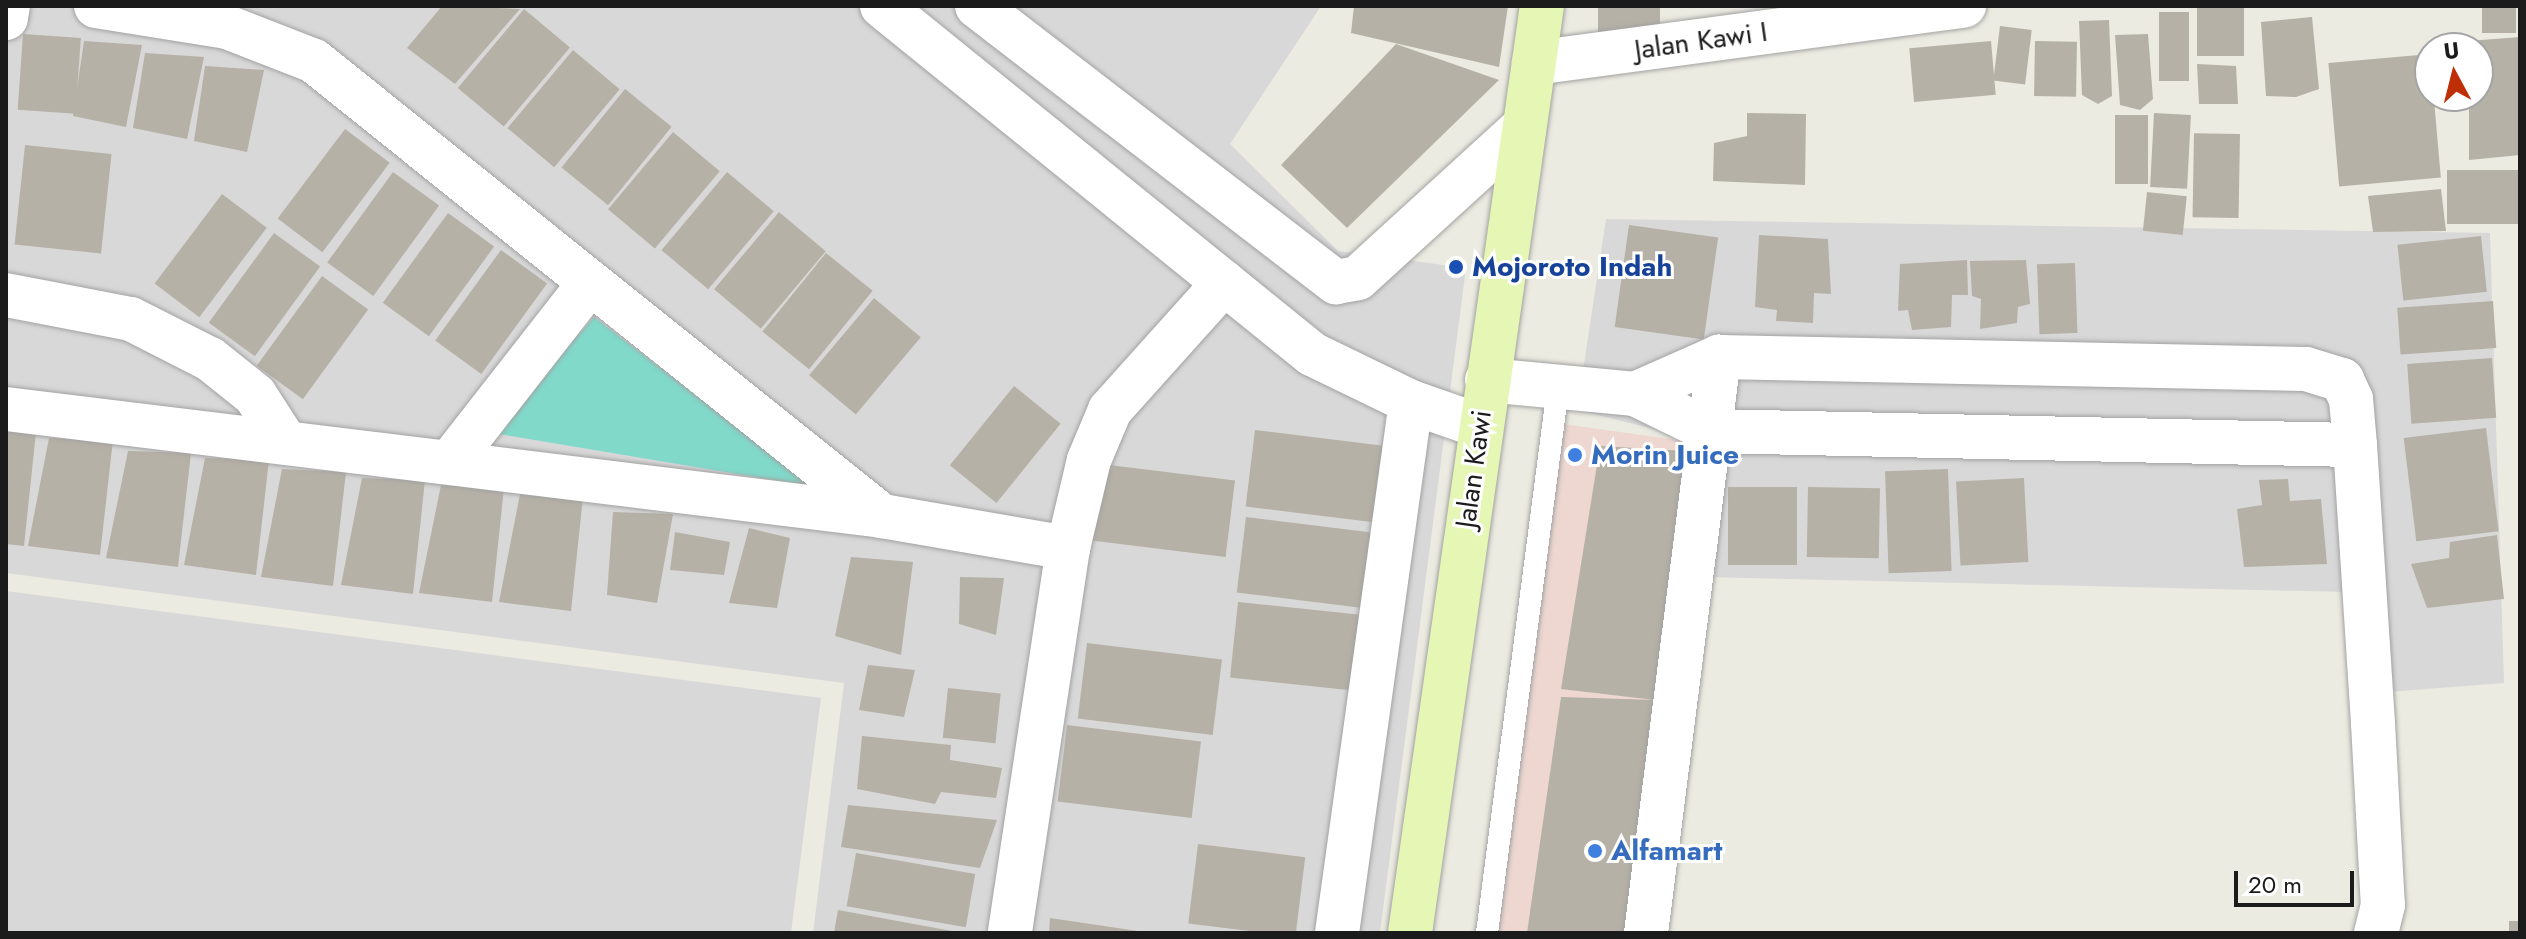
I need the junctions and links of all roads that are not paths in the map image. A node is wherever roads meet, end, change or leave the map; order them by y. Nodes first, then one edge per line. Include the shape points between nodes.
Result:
1 (8, 6) edge
2 (96, 6) edge
3 (882, 6) edge
4 (977, 6) edge
5 (1542, 6) edge
6 (1964, 6) edge
7 (6, 18) edge
8 (1534, 63) junction
9 (1522, 128) junction
10 (1148, 141) junction
11 (1111, 191) junction
12 (590, 283) junction
13 (1224, 283) junction
14 (6, 295) edge
15 (1719, 357) junction
16 (1487, 380) junction
17 (1558, 388) junction
18 (1635, 394) junction
19 (1411, 402) junction
20 (6, 409) edge
21 (1480, 426) junction
22 (1711, 431) junction
23 (286, 443) junction
24 (2355, 445) junction
25 (450, 462) junction
26 (882, 516) junction
27 (1068, 548) junction
28 (1010, 933) edge
29 (1337, 933) edge
30 (1410, 933) edge
31 (1487, 933) edge
32 (1646, 933) edge
33 (2376, 933) edge

1 - 7 street
2 - 12 street via 227,27 314,61
3 - 11 street
4 - 10 street
5 - 8 main road, Jalan Kawi
6 - 8 street, Jalan Kawi I
8 - 9 main road, Jalan Kawi
9 - 10 street via 1358,278 1346,282 1322,275
9 - 16 main road, Jalan Kawi
10 - 11 street
11 - 13 street
12 - 25 street
12 - 26 street
13 - 19 street via 1312,354
13 - 27 street via 1110,410 1089,460
14 - 23 street via 131,319 210,359 255,395
15 - 18 street
15 - 22 street
15 - 24 street via 2306,369 2342,380 2351,399
16 - 17 street
16 - 21 main road, Jalan Kawi
17 - 18 street
17 - 31 lane
18 - 22 street
19 - 21 street
19 - 29 street
20 - 23 street
21 - 30 main road, Jalan Kawi
22 - 24 street
22 - 32 street
23 - 25 street
24 - 33 street via 2383,905
25 - 26 street
26 - 27 street
27 - 28 street

